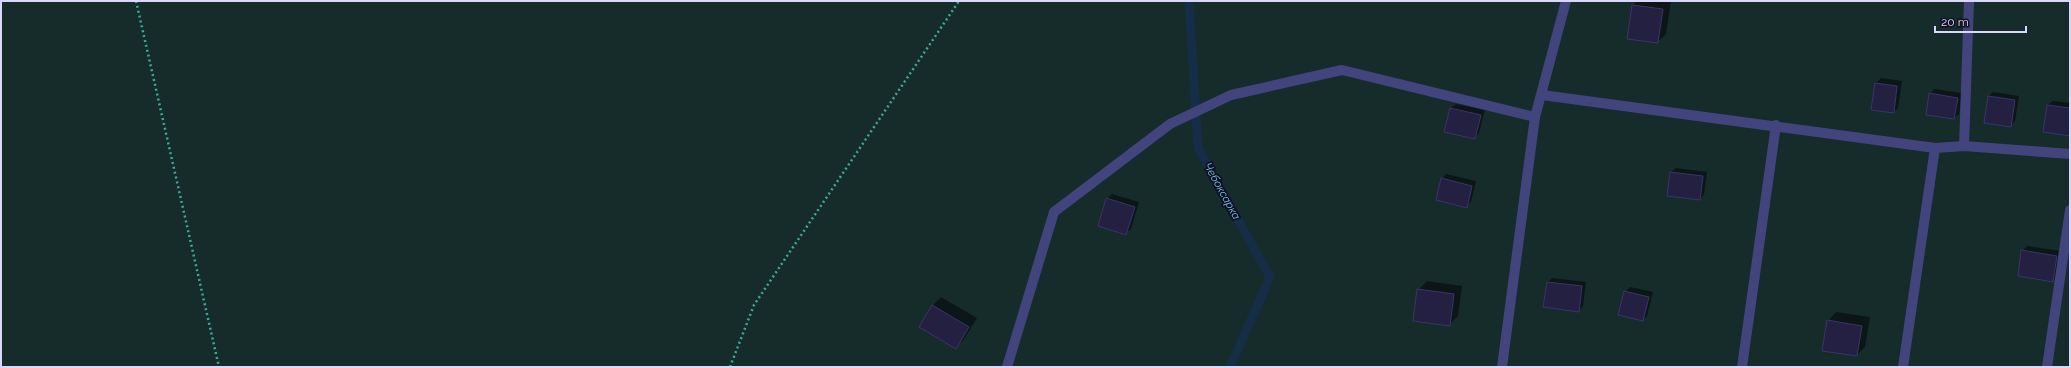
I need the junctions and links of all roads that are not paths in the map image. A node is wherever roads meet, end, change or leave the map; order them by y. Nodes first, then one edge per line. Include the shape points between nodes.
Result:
1 (1566, 1) edge
2 (1969, 1) edge
3 (1542, 95) junction
4 (1535, 117) junction
5 (1776, 126) junction
6 (1964, 146) junction
7 (1935, 148) junction
8 (2070, 154) edge
9 (2070, 210) edge
10 (1007, 367) edge
11 (1502, 367) edge
12 (1742, 367) edge
13 (1903, 367) edge
14 (2047, 367) edge

1 - 3 street
2 - 6 street
3 - 4 street
3 - 5 street
4 - 10 street via 1342,70 1231,95 1170,124 1054,212
4 - 11 street
5 - 7 street
5 - 12 street
6 - 7 street
6 - 8 street
7 - 13 street
9 - 14 street

